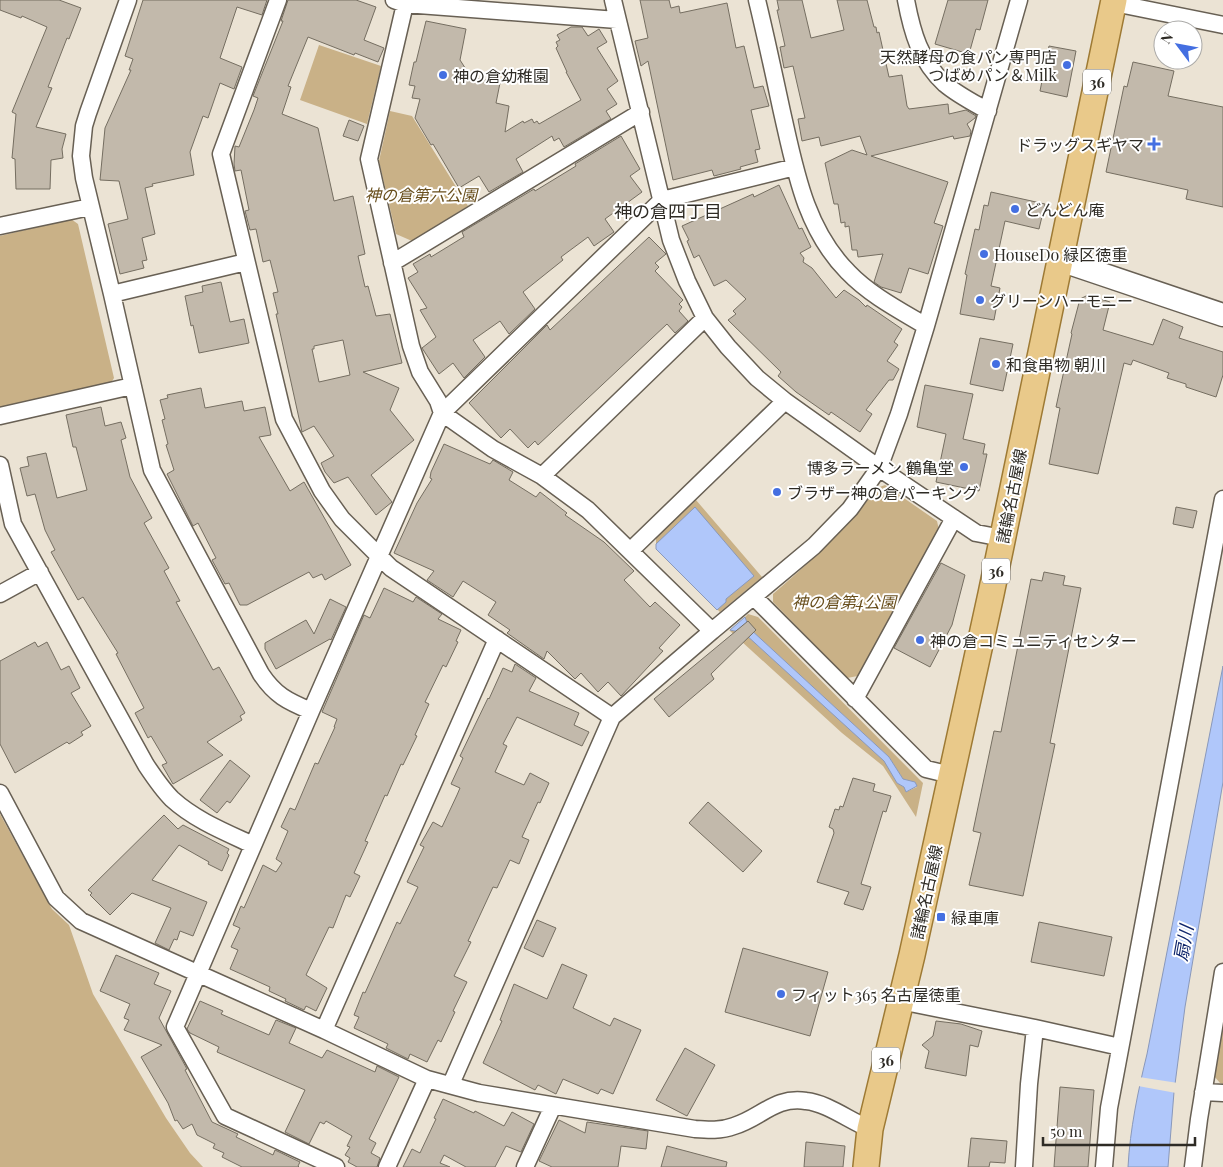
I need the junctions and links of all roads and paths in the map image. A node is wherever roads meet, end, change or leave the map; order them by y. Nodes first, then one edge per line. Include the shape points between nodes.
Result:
1 (128, 0) edge
2 (278, 0) edge
3 (613, 0) edge
4 (757, 0) edge
5 (906, 0) edge
6 (1018, 0) edge
7 (1114, 1) edge
8 (400, 2) edge
9 (617, 20) junction
10 (1223, 25) edge
11 (641, 112) junction
12 (988, 112) junction
13 (795, 167) junction
14 (662, 200) junction
15 (90, 207) junction
16 (0, 226) edge
17 (1060, 260) junction
18 (246, 262) junction
19 (392, 263) junction
20 (112, 294) junction
21 (1223, 315) edge
22 (705, 318) junction
23 (926, 326) junction
24 (132, 386) junction
25 (785, 401) junction
26 (442, 413) junction
27 (0, 416) edge
28 (0, 465) edge
29 (879, 468) junction
30 (542, 476) junction
31 (1223, 499) edge
32 (954, 518) junction
33 (1002, 538) junction
34 (630, 551) junction
35 (379, 556) junction
36 (40, 572) junction
37 (0, 594) edge
38 (754, 597) junction
39 (712, 631) junction
40 (498, 639) junction
41 (855, 699) junction
42 (311, 711) junction
43 (612, 717) junction
44 (951, 775) junction
45 (0, 793) edge
46 (253, 845) junction
47 (1223, 972) edge
48 (198, 973) junction
49 (1221, 992) edge
50 (900, 1001) junction
51 (1035, 1028) junction
52 (324, 1030) junction
53 (1120, 1047) junction
54 (427, 1079) junction
55 (451, 1084) junction
56 (1203, 1092) junction
57 (1223, 1093) edge
58 (553, 1106) junction
59 (870, 1129) junction
60 (336, 1167) edge
61 (387, 1167) edge
62 (526, 1167) edge
63 (866, 1167) edge
64 (1024, 1167) edge
65 (1104, 1167) edge
66 (1192, 1167) edge

1 - 15 street via 84,126 81,156
2 - 18 street via 221,154
3 - 9 street
4 - 13 street
5 - 12 street via 912,31 932,68 946,84
6 - 12 street
7 - 10 street
7 - 17 main road, 諸輪名古屋線 / 36
8 - 9 street
8 - 19 street via 369,159
9 - 11 street
11 - 14 street
11 - 19 street
12 - 23 street
13 - 14 street
13 - 23 street via 811,219 847,272 881,299
14 - 22 street via 671,240
14 - 26 street
15 - 16 street
15 - 20 street
17 - 21 street
17 - 33 main road, 諸輪名古屋線 / 36
18 - 20 street
18 - 35 street via 284,419 322,491 342,519
19 - 26 street via 414,355
20 - 24 street
22 - 25 street via 757,378
22 - 30 street
23 - 29 street
24 - 27 street
24 - 42 street via 152,470 261,674 276,693
25 - 29 street
25 - 34 street
26 - 30 street via 493,449
26 - 35 street
28 - 36 street via 13,524
29 - 32 street
29 - 38 street via 850,510 814,546
30 - 34 street via 588,510
31 - 53 street
32 - 33 street via 976,532
32 - 41 street
33 - 44 main road, 諸輪名古屋線 / 36
34 - 39 street
35 - 40 street
35 - 42 street
36 - 37 street
36 - 46 street via 160,785 189,812
38 - 39 street
38 - 41 street
39 - 43 street
40 - 43 street
40 - 52 street
41 - 44 street via 926,769
42 - 46 street
43 - 55 street
44 - 50 main road, 諸輪名古屋線 / 36
45 - 48 street via 56,898 81,921
46 - 48 street
47 - 49 street
48 - 52 street
48 - 60 street via 175,1027 225,1116
49 - 56 street
50 - 51 street
50 - 59 main road, 諸輪名古屋線 / 36
51 - 53 street
51 - 64 street
52 - 54 street
53 - 65 street via 1109,1108
54 - 55 street
54 - 61 street
55 - 58 street via 479,1094
56 - 57 street
56 - 66 street
58 - 59 street via 695,1129 720,1130 745,1122 779,1103 806,1101
58 - 62 street
59 - 63 main road, 諸輪名古屋線 / 36

